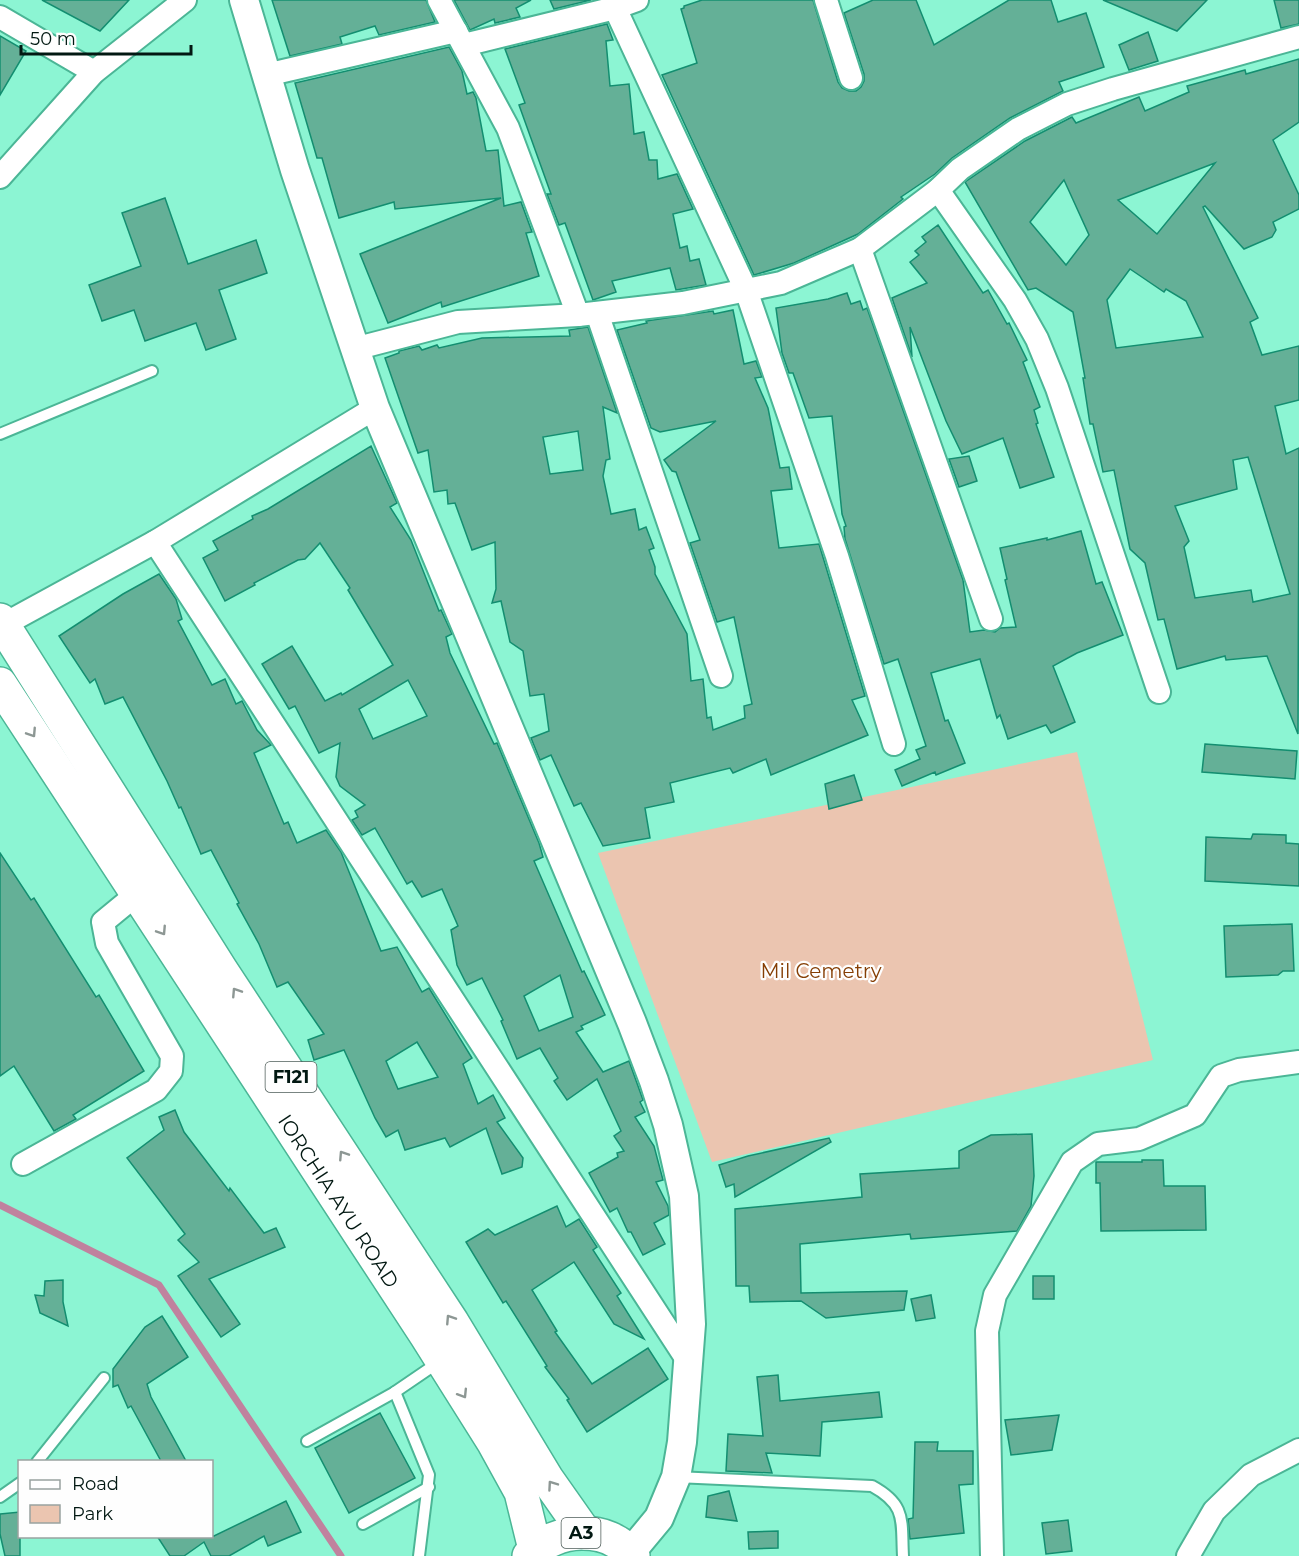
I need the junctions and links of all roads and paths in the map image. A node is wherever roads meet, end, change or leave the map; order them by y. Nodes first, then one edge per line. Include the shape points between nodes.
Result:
1 (185, 0) edge
2 (244, 0) edge
3 (439, 0) edge
4 (637, 0) edge
5 (826, 0) edge
6 (615, 8) junction
7 (0, 17) edge
8 (1299, 37) edge
9 (460, 38) junction
10 (94, 72) junction
11 (267, 75) junction
12 (851, 78) dead end
13 (0, 177) edge
14 (938, 190) junction
15 (860, 249) junction
16 (746, 290) junction
17 (587, 314) junction
18 (354, 349) junction
19 (152, 371) dead end
20 (375, 408) junction
21 (0, 434) edge
22 (155, 542) junction
23 (991, 619) dead end
24 (2, 623) edge
25 (721, 676) dead end
26 (0, 684) edge
27 (1159, 692) dead end
28 (894, 744) dead end
29 (137, 894) junction
30 (1299, 1062) edge
31 (23, 1164) dead end
32 (442, 1360) junction
33 (688, 1361) junction
34 (104, 1378) dead end
35 (394, 1392) junction
36 (307, 1441) dead end
37 (1299, 1450) edge
38 (38, 1460) edge
39 (676, 1477) junction
40 (18, 1484) edge
41 (429, 1487) junction
42 (0, 1497) edge
43 (363, 1524) dead end
44 (585, 1533) junction
45 (532, 1553) edge
46 (632, 1554) edge
47 (419, 1556) edge
48 (903, 1556) edge
49 (992, 1556) edge
50 (1188, 1556) edge

1 - 10 street
2 - 11 street
3 - 9 street
4 - 6 street
5 - 12 street
6 - 9 street
6 - 16 street
7 - 10 street
8 - 14 street via 1067,104 1018,129 960,169
9 - 11 street
9 - 17 street via 508,128
10 - 13 street
11 - 18 street
14 - 15 street
14 - 27 street via 1038,339
15 - 16 street via 781,283
15 - 23 street
16 - 17 street via 683,303
16 - 28 street via 837,556
17 - 18 street via 458,322
17 - 25 street
18 - 20 street
19 - 21 lane
20 - 22 street
20 - 33 street via 654,1081 684,1196 691,1324
22 - 24 street
22 - 33 street
44 -> 24 main road, F121
26 -> 29 main road, IORCHIA AYU ROAD / F121
29 - 31 street via 103,922 107,943 172,1056 171,1071 156,1090
29 -> 32 main road, IORCHIA AYU ROAD / F121
30 - 49 street via 1221,1076 1195,1115 1139,1139 1098,1144 1072,1162 995,1295 987,1331
32 - 35 lane
32 -> 45 main road, IORCHIA AYU ROAD / F121 via 521,1492
33 - 39 street
34 - 38 lane
35 - 36 lane
35 - 41 lane via 425,1464
37 - 50 street via 1251,1475 1215,1511
39 - 46 street via 659,1518
39 - 48 lane via 872,1486 886,1494 900,1510
40 - 42 lane
41 - 43 lane
41 - 47 lane
44 - 45 main road, A3 via 559,1536
44 - 46 main road, A3 via 609,1538

